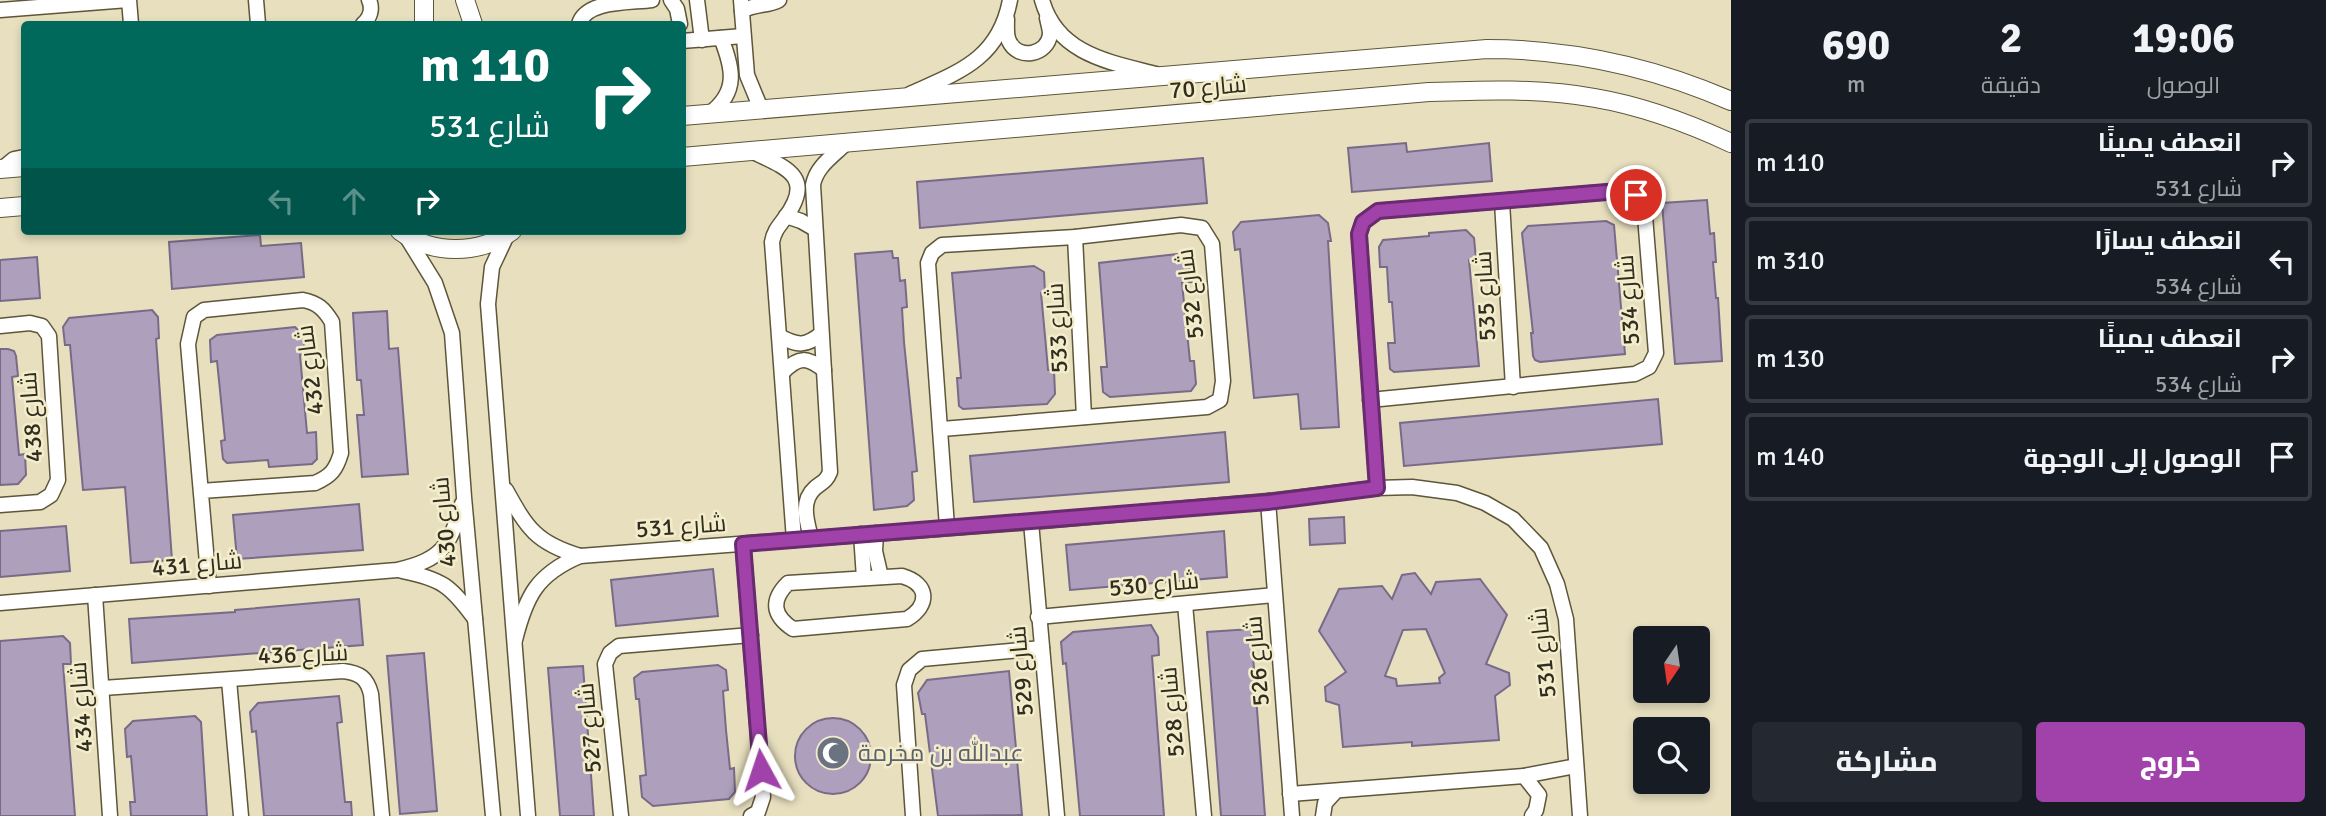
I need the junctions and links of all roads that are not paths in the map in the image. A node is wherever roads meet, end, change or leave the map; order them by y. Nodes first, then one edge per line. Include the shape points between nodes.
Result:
1 (128, 0) edge
2 (257, 0) edge
3 (369, 0) edge
4 (424, 0) edge
5 (465, 0) edge
6 (652, 0) edge
7 (671, 0) edge
8 (697, 0) edge
9 (779, 0) edge
10 (741, 6) edge
11 (1044, 6) edge
12 (1008, 7) edge
13 (0, 10) edge
14 (131, 21) edge
15 (258, 21) edge
16 (366, 21) edge
17 (424, 21) edge
18 (472, 21) edge
19 (580, 21) edge
20 (679, 21) edge
21 (743, 36) junction
22 (721, 38) junction
23 (702, 40) junction
24 (686, 41) edge
25 (1164, 76) junction
26 (904, 97) junction
27 (1731, 101) edge
28 (761, 109) junction
29 (709, 114) junction
30 (686, 116) edge
31 (1731, 143) edge
32 (845, 144) junction
33 (753, 152) junction
34 (21, 158) edge
35 (686, 158) edge
36 (21, 167) edge
37 (1, 169) edge
38 (1502, 202) junction
39 (21, 206) edge
40 (0, 208) edge
41 (786, 216) junction
42 (815, 229) junction
43 (404, 235) edge
44 (408, 235) edge
45 (505, 235) edge
46 (508, 235) edge
47 (1075, 237) junction
48 (0, 326) edge
49 (821, 334) junction
50 (781, 337) junction
51 (824, 370) junction
52 (783, 372) junction
53 (1513, 387) junction
54 (1370, 400) junction
55 (1084, 417) junction
56 (942, 429) junction
57 (790, 478) junction
58 (502, 484) junction
59 (815, 488) junction
60 (1377, 488) junction
61 (201, 491) junction
62 (464, 497) junction
63 (1268, 502) junction
64 (0, 505) edge
65 (1031, 522) junction
66 (947, 527) junction
67 (869, 533) junction
68 (811, 538) junction
69 (794, 540) junction
70 (743, 544) junction
71 (580, 556) junction
72 (397, 570) junction
73 (881, 577) junction
74 (864, 578) junction
75 (209, 586) junction
76 (95, 595) junction
77 (1274, 595) junction
78 (0, 603) edge
79 (1185, 604) junction
80 (1038, 617) junction
81 (475, 619) junction
82 (751, 635) junction
83 (515, 640) junction
84 (1042, 648) junction
85 (229, 680) junction
86 (103, 688) junction
87 (1576, 766) junction
88 (1524, 776) junction
89 (1335, 792) junction
90 (1290, 794) junction
91 (110, 816) edge
92 (241, 816) edge
93 (382, 816) edge
94 (493, 816) edge
95 (528, 816) edge
96 (621, 816) edge
97 (751, 816) edge
98 (913, 816) edge
99 (1056, 816) edge
100 (1204, 816) edge
101 (1292, 816) edge
102 (1323, 816) edge
103 (1532, 816) edge
104 (1580, 816) edge

1 - 13 street
1 - 14 street
2 - 15 street
3 - 16 street via 370,16
4 - 17 main road
5 - 18 main road
6 - 19 street via 596,6
7 - 20 street
8 - 23 street
9 - 10 street
10 - 21 street
11 - 12 street via 1050,32 1047,43 1027,54 1009,41
11 - 25 street via 1060,33 1088,55
12 - 26 street via 996,38 972,65
21 - 22 street
21 - 28 street via 747,75
22 - 23 street
22 - 29 street via 730,60 731,82
23 - 24 street
25 - 26 main road, شارع 70
25 - 27 main road, شارع 70 via 1520,49 1639,67
26 - 28 main road, شارع 70
28 - 29 main road, شارع 70
29 - 30 main road, شارع 70
31 - 32 main road, شارع 70 via 1676,120 1596,98 1485,90
32 - 33 main road, شارع 70
32 - 42 street via 814,176
33 - 35 main road, شارع 70
33 - 41 street via 790,170 796,178 797,197
34 - 37 street
36 - 37 main road
38 - 53 street, شارع 535
38 - 53 street, شارع 534 via 1619,191 1636,195 1645,216 1656,354 1650,367 1634,374
38 - 54 street, شارع 534 via 1378,211 1363,222 1359,234
39 - 40 main road
41 - 42 street
41 - 50 street via 772,242
42 - 49 street
43 - 62 street, شارع 430 via 435,283 452,333
44 - 45 main road via 457,250
46 - 58 street via 492,267 488,288
47 - 55 street, شارع 533
47 - 55 street, شارع 532 via 1181,225 1202,228 1212,244 1223,381 1220,400 1207,407
47 - 56 street, شارع 532 via 942,245 932,253 928,263
48 - 64 street, شارع 438 via 30,323 42,326 49,337 58,480 51,495 40,502
49 - 50 street via 808,344 794,344
49 - 51 street
50 - 52 street
51 - 52 street via 801,360
51 - 59 street via 830,472
52 - 57 street
53 - 54 street, شارع 534
54 - 60 street, شارع 534
55 - 56 street, شارع 532
56 - 66 street, شارع 532
57 - 59 street
57 - 69 street
58 - 71 street, شارع 531 via 533,533
58 - 83 street
59 - 68 street via 806,505
60 - 63 street, شارع 531
60 - 87 street, شارع 531 via 1412,487 1476,499 1513,519 1541,548 1558,584 1566,619
61 - 61 street, شارع 432 via 188,344 194,317 204,310 315,302 332,322 341,453 337,468 315,483
61 - 75 street, شارع 432
62 - 72 street, شارع 431 via 453,535 440,551
62 - 81 street, شارع 430
63 - 65 street, شارع 531
63 - 77 street, شارع 526
65 - 66 street, شارع 531
65 - 80 street, شارع 529
66 - 67 street, شارع 531
67 - 68 street, شارع 531
67 - 73 street
67 - 74 street
68 - 69 street, شارع 531
69 - 70 street, شارع 531
70 - 71 street, شارع 531
70 - 82 street
71 - 83 street, شارع 531 via 557,565 543,577 525,605
72 - 75 street, شارع 431
72 - 81 street, شارع 431 via 436,579
73 - 74 street
73 - 74 street via 902,576 918,583 923,593 918,612 907,619 793,629 777,612 776,599 789,583
75 - 76 street, شارع 431
76 - 78 street, شارع 431
76 - 86 street, شارع 434
77 - 79 street, شارع 530
77 - 90 street, شارع 526
79 - 80 street, شارع 530
79 - 100 street, شارع 528
80 - 84 street, شارع 529
81 - 94 street, شارع 430
82 - 96 street, شارع 527 via 619,646 610,653 605,664
82 - 97 street via 764,797
83 - 95 street
84 - 98 street via 922,659 909,670 904,685
84 - 99 street, شارع 529
85 - 86 street, شارع 436
85 - 92 street
85 - 93 street, شارع 436 via 343,671 362,676 372,694
86 - 91 street, شارع 434
87 - 88 street
87 - 104 street, شارع 531
88 - 89 street
88 - 103 street via 1539,795
89 - 90 street
89 - 102 street via 1325,803
90 - 101 street, شارع 526

